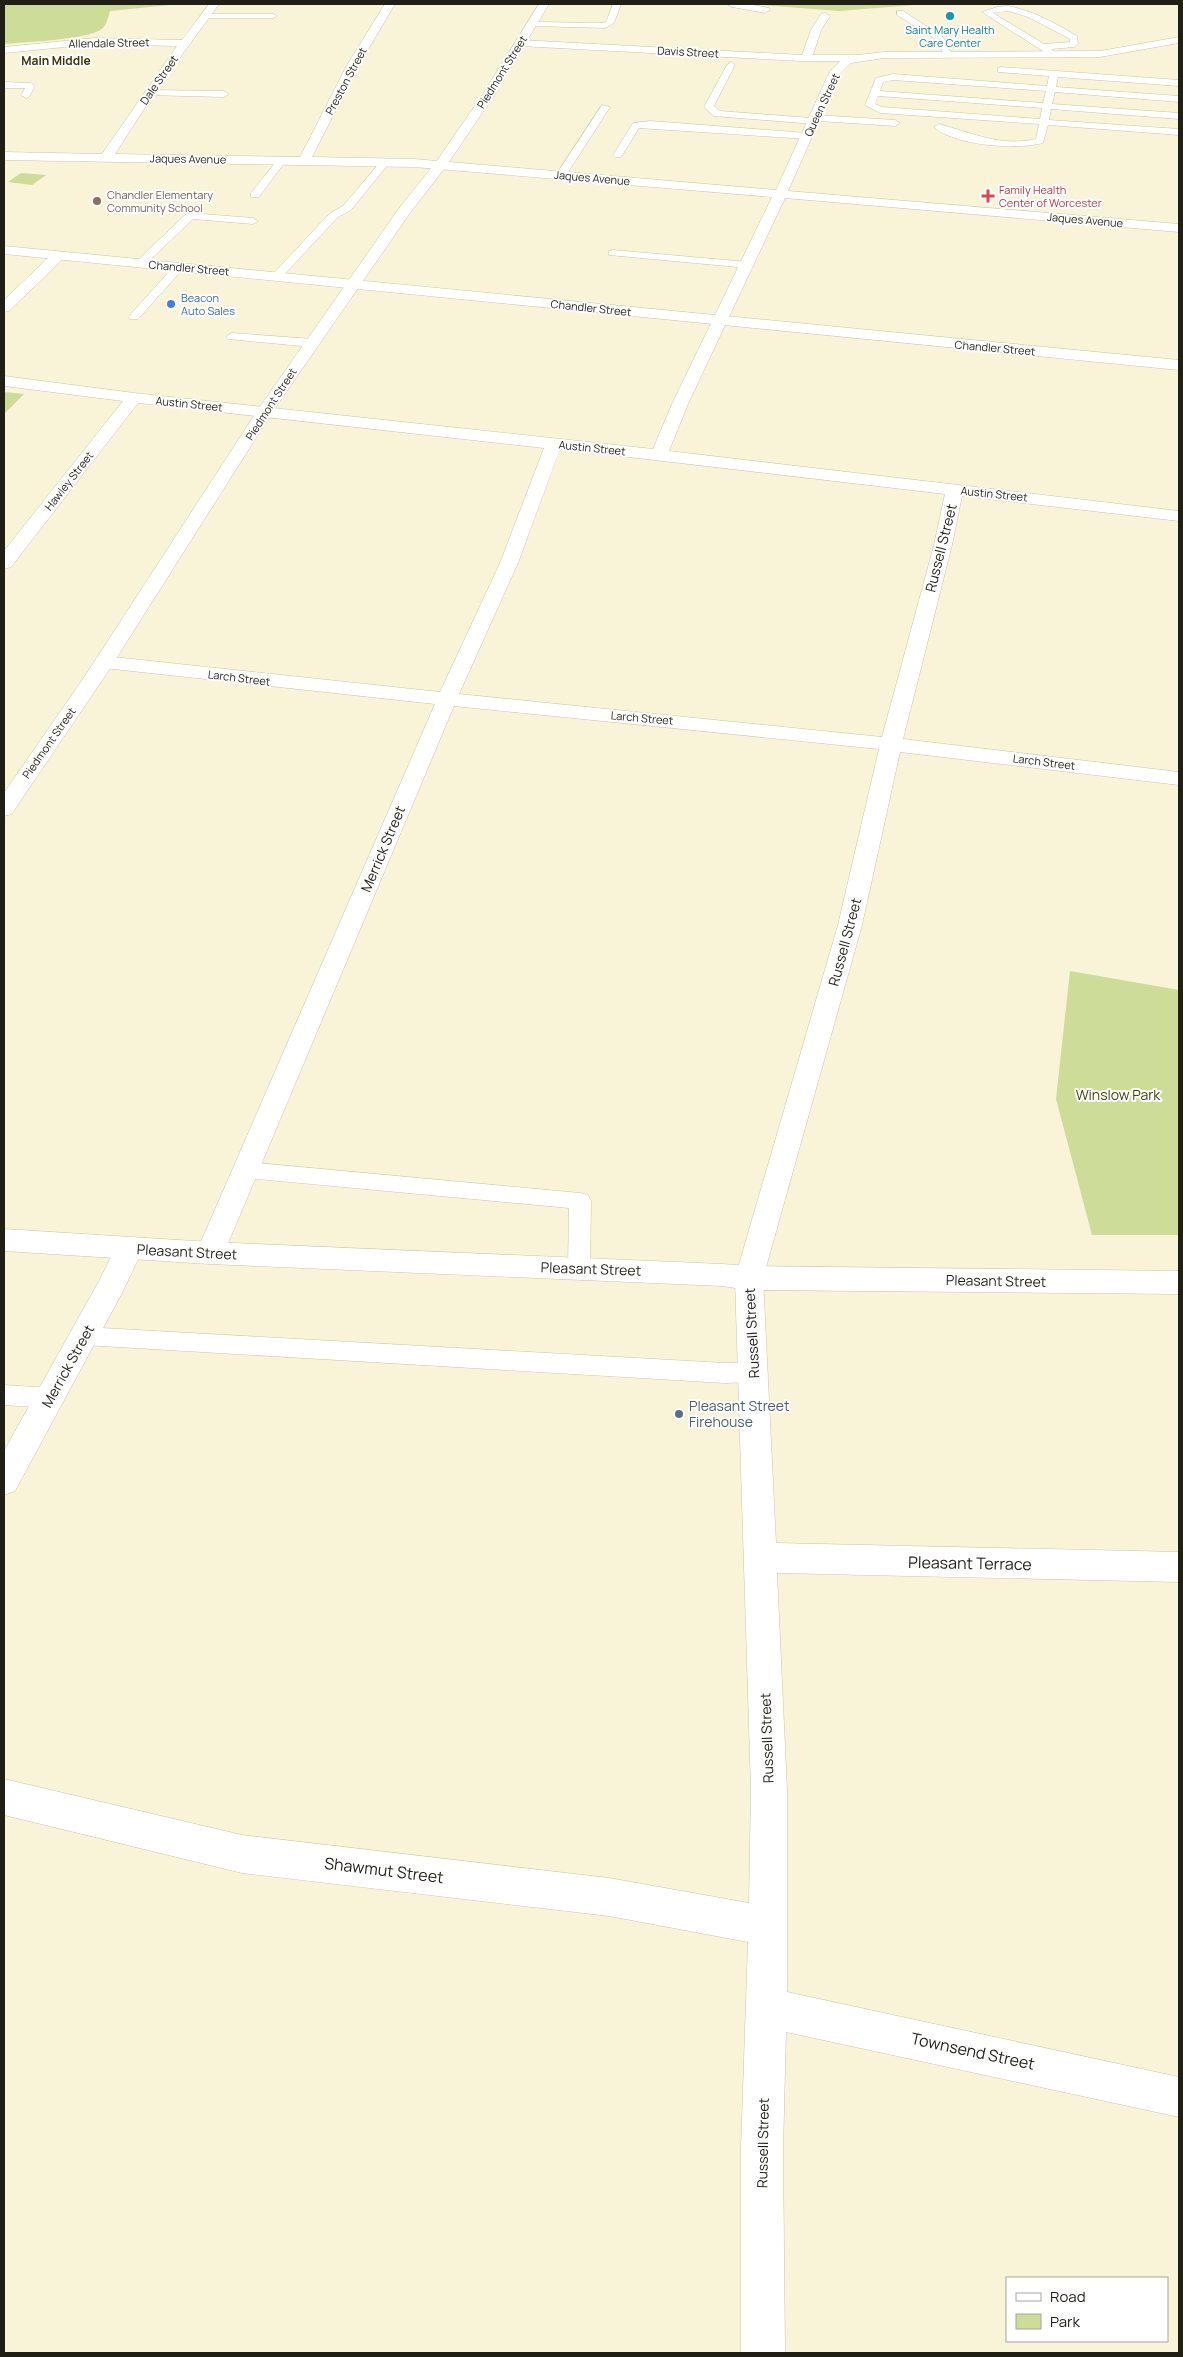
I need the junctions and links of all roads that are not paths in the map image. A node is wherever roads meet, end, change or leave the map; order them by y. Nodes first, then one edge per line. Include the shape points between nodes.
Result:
1 (214, 4) edge
2 (390, 4) edge
3 (544, 4) edge
4 (616, 4) edge
5 (732, 4) edge
6 (765, 10) dead end
7 (900, 13) dead end
8 (206, 16) junction
9 (273, 16) dead end
10 (825, 16) dead end
11 (532, 24) junction
12 (1179, 40) edge
13 (184, 43) junction
14 (520, 43) junction
15 (1044, 48) junction
16 (4, 50) edge
17 (948, 54) junction
18 (1055, 54) junction
19 (806, 58) junction
20 (856, 58) junction
21 (731, 65) dead end
22 (1001, 70) dead end
23 (1054, 74) junction
24 (1179, 83) edge
25 (4, 85) edge
26 (1050, 89) junction
27 (149, 93) junction
28 (874, 93) junction
29 (224, 94) dead end
30 (26, 96) dead end
31 (1179, 98) edge
32 (605, 106) dead end
33 (1046, 106) junction
34 (1179, 116) edge
35 (815, 119) junction
36 (862, 121) junction
37 (1043, 122) junction
38 (910, 125) dead end
39 (985, 130) dead end
40 (857, 132) dead end
41 (1179, 132) edge
42 (1022, 133) dead end
43 (1045, 135) junction
44 (807, 136) junction
45 (618, 155) dead end
46 (4, 156) edge
47 (106, 158) junction
48 (282, 160) junction
49 (304, 160) junction
50 (385, 162) junction
51 (441, 165) junction
52 (561, 176) junction
53 (780, 194) junction
54 (254, 195) dead end
55 (253, 221) dead end
56 (1179, 228) edge
57 (4, 250) edge
58 (613, 253) dead end
59 (58, 256) junction
60 (141, 263) junction
61 (748, 265) junction
62 (179, 267) junction
63 (277, 276) junction
64 (353, 284) junction
65 (4, 308) edge
66 (134, 317) dead end
67 (718, 322) junction
68 (232, 337) dead end
69 (312, 343) junction
70 (1179, 366) edge
71 (4, 381) edge
72 (134, 398) junction
73 (265, 411) junction
74 (554, 444) junction
75 (659, 455) junction
76 (955, 490) junction
77 (1179, 516) edge
78 (4, 563) edge
79 (104, 662) junction
80 (447, 700) junction
81 (891, 743) junction
82 (1179, 779) edge
83 (4, 809) edge
84 (247, 1170) junction
85 (4, 1240) edge
86 (129, 1249) junction
87 (210, 1253) junction
88 (579, 1268) junction
89 (749, 1278) junction
90 (1179, 1283) edge
91 (84, 1336) junction
92 (754, 1372) junction
93 (4, 1395) edge
94 (50, 1398) junction
95 (4, 1482) edge
96 (761, 1558) junction
97 (1179, 1567) edge
98 (4, 1797) edge
99 (768, 1926) junction
100 (767, 2008) junction
101 (1179, 2096) edge
102 (763, 2353) edge

1 - 8 street, Dale Street
2 - 49 street, Preston Street via 353,65
3 - 11 street, Piedmont Street
4 - 11 lane via 606,26
5 - 6 street
7 - 17 lane via 940,39
8 - 9 lane
8 - 13 street, Dale Street
10 - 19 street
11 - 14 street, Piedmont Street
12 - 18 street via 1100,54
13 - 16 street, Allendale Street via 95,41
13 - 27 street, Dale Street
14 - 19 street, Davis Street
14 - 51 street, Piedmont Street
15 - 15 lane via 1019,32 986,12 994,6 1008,4 1022,7 1074,38 1074,44
15 - 18 lane
17 - 18 street
17 - 20 street
19 - 20 street, Davis Street
20 - 35 street, Queen Street via 848,60 835,73
21 - 35 lane via 709,106 711,111 717,114
22 - 23 lane
23 - 24 lane
23 - 26 lane
25 - 30 lane via 31,86
26 - 28 lane via 893,77 879,80
26 - 31 lane
26 - 33 lane
27 - 29 lane
27 - 47 street, Dale Street via 146,105
28 - 33 lane
28 - 37 lane via 870,105 880,110
32 - 52 lane
33 - 34 lane
33 - 37 lane
35 - 36 lane
35 - 44 street, Queen Street
36 - 38 lane
36 - 40 lane
37 - 41 lane
37 - 43 lane
39 - 43 lane via 934,126 962,137 1002,143 1032,144
42 - 43 lane
44 - 45 lane via 636,125
44 - 53 street, Queen Street
46 - 47 street, Jaques Avenue
47 - 48 street, Jaques Avenue
48 - 49 street, Jaques Avenue
48 - 54 lane
49 - 50 street, Jaques Avenue
50 - 51 street, Jaques Avenue
50 - 63 lane via 347,208 334,216
51 - 52 street, Jaques Avenue
51 - 64 street, Piedmont Street
52 - 53 street, Jaques Avenue
53 - 56 street, Jaques Avenue
53 - 61 street, Queen Street
55 - 60 lane via 190,216
57 - 59 street, Chandler Street
58 - 61 lane
59 - 60 street, Chandler Street
59 - 65 street
60 - 62 street, Chandler Street
61 - 67 street, Queen Street
62 - 63 street, Chandler Street
62 - 66 lane
63 - 64 street, Chandler Street
64 - 67 street, Chandler Street
64 - 69 street, Piedmont Street
67 - 70 street, Chandler Street
67 - 75 street, Queen Street
68 - 69 lane
69 - 73 street, Piedmont Street
71 - 72 street, Austin Street
72 - 73 street, Austin Street
72 - 78 street, Hawley Street
73 - 74 street, Austin Street
73 - 79 street, Piedmont Street
74 - 75 street, Austin Street
74 - 80 street, Merrick Street via 509,563
75 - 76 street, Austin Street
76 - 77 street, Austin Street
76 - 81 street, Russell Street
79 - 80 street, Larch Street
79 - 83 street, Piedmont Street
80 - 81 street, Larch Street
80 - 84 street, Merrick Street
81 - 82 street, Larch Street
81 - 89 street, Russell Street via 850,925
84 - 87 street, Merrick Street
84 - 88 lane via 580,1201
85 - 86 street, Pleasant Street
86 - 87 street, Pleasant Street
86 - 91 street, Merrick Street
87 - 88 street, Pleasant Street
88 - 89 street, Pleasant Street
89 - 90 street, Pleasant Street
89 - 92 street, Russell Street
91 - 92 lane
91 - 94 street, Merrick Street
92 - 96 street, Russell Street
93 - 94 lane
94 - 95 street, Merrick Street
96 - 97 street, Pleasant Terrace
96 - 99 street, Russell Street via 769,1790
98 - 99 street, Shawmut Street via 242,1854 609,1897
99 - 100 street, Russell Street
100 - 101 street, Townsend Street
100 - 102 street, Russell Street via 762,2150

